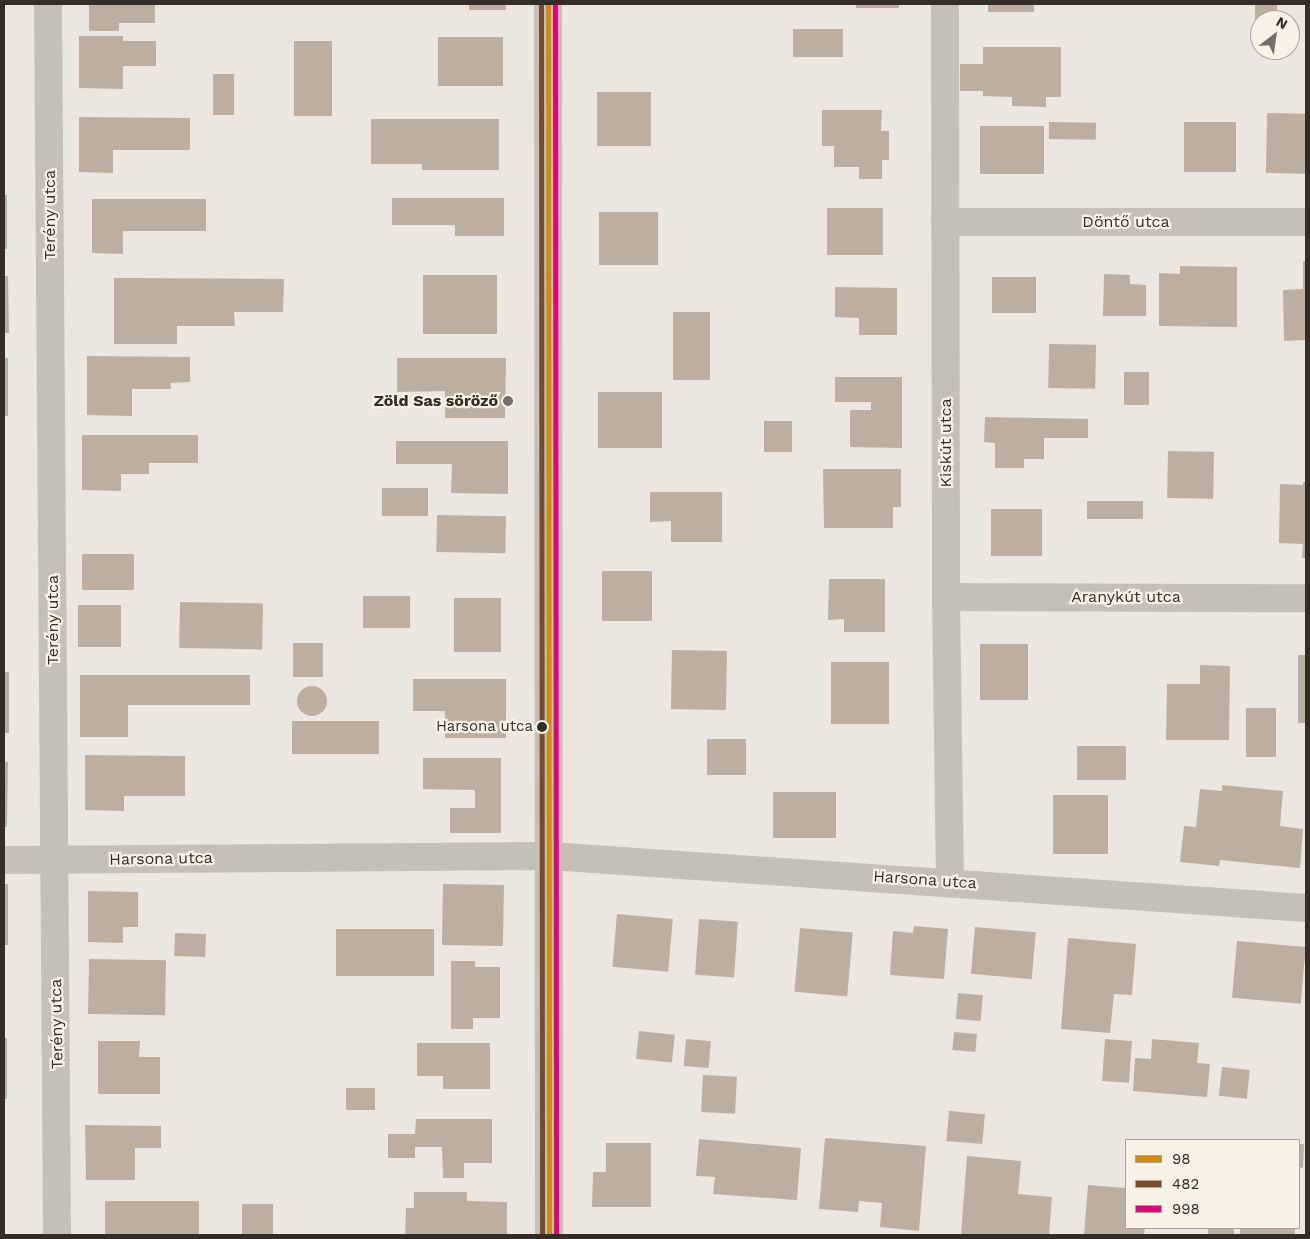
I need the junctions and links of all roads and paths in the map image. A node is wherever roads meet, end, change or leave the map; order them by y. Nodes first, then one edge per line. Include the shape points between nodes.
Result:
1 (48, 4) edge
2 (548, 4) edge
3 (945, 4) edge
4 (945, 222) junction
5 (1306, 222) edge
6 (946, 597) junction
7 (1306, 598) edge
8 (550, 856) junction
9 (4, 860) edge
10 (55, 860) junction
11 (950, 882) junction
12 (1306, 908) edge
13 (57, 1235) edge
14 (550, 1235) edge

1 - 10 street, Terény utca
2 - 8 street
3 - 4 street, Kiskút utca
4 - 5 street, Döntő utca
4 - 6 street, Kiskút utca
6 - 7 street, Aranykút utca
6 - 11 street, Kiskút utca
8 - 10 street, Harsona utca
8 - 11 street, Harsona utca
8 - 14 street
9 - 10 street, Harsona utca
10 - 13 street, Terény utca
11 - 12 street, Harsona utca

